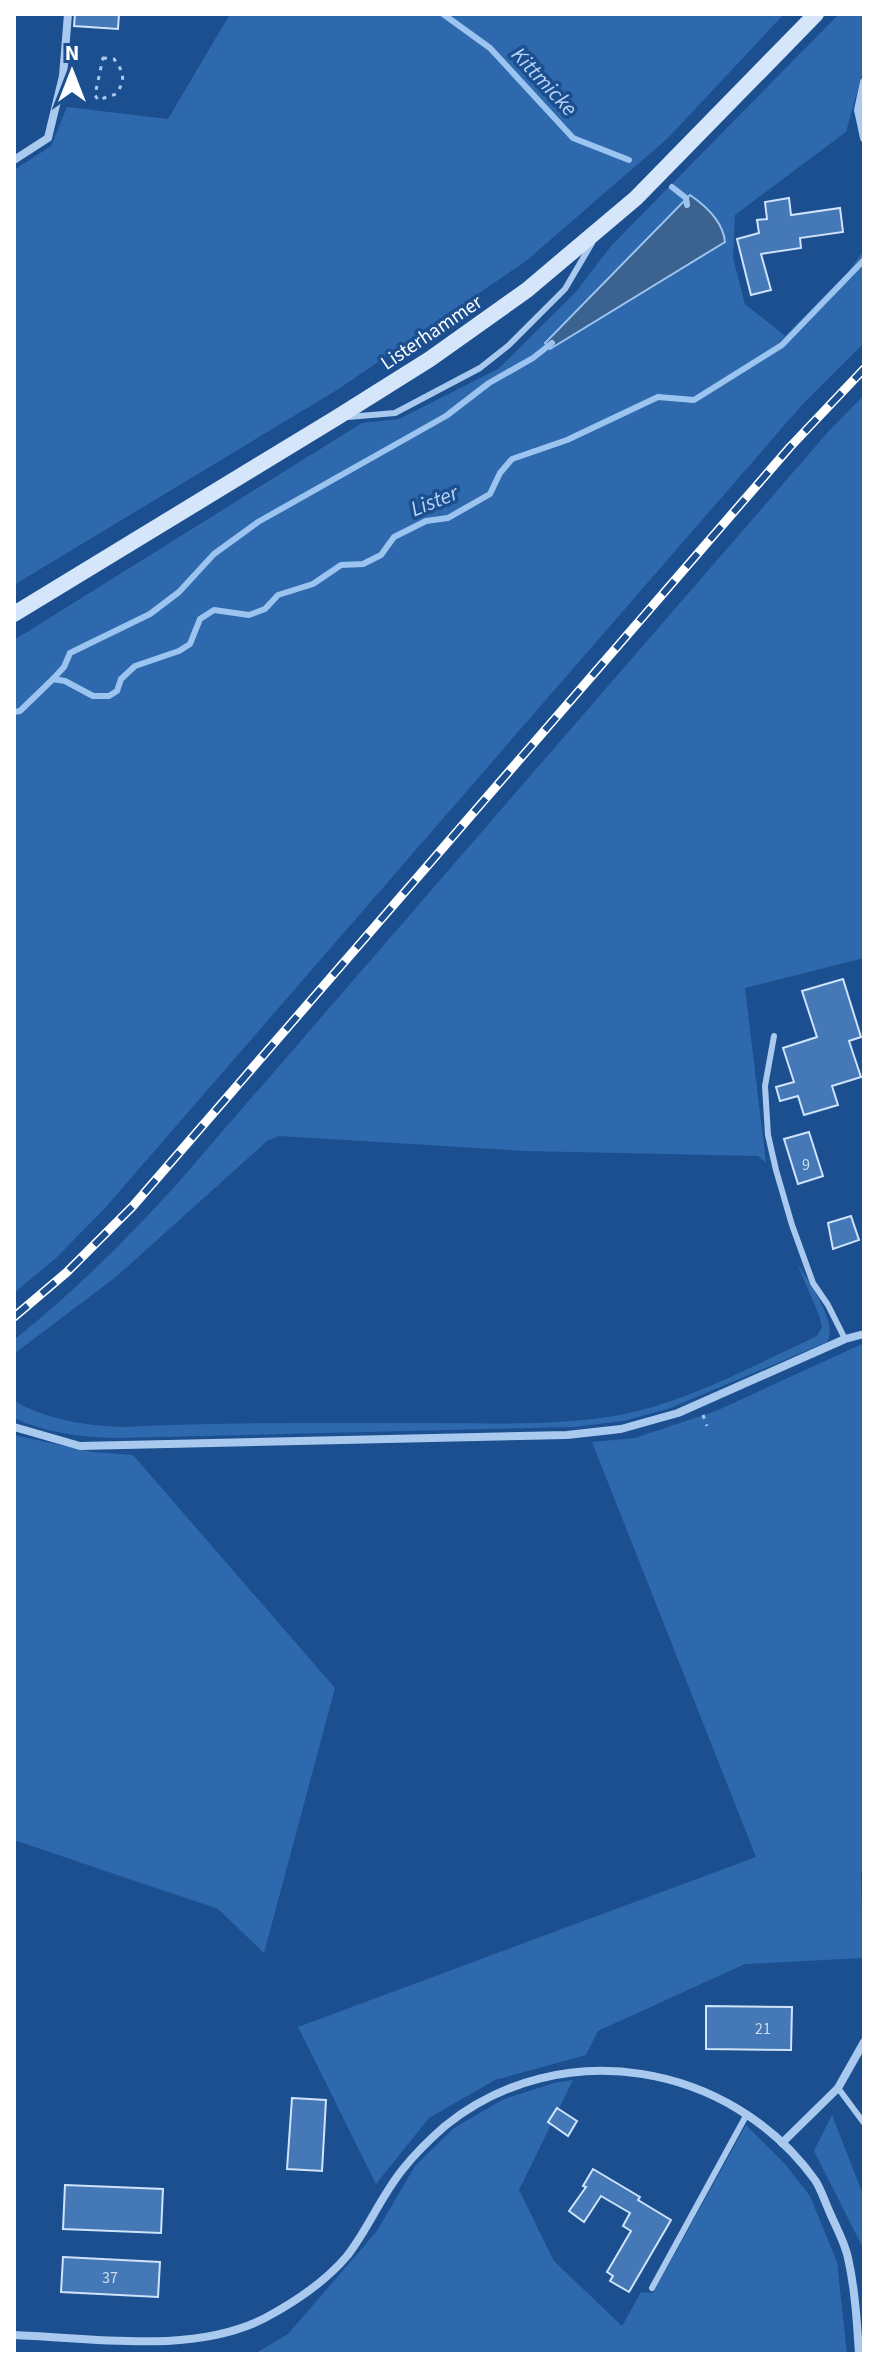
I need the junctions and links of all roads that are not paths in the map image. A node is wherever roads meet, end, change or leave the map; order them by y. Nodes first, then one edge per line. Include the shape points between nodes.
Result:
1 (68, 14) edge
2 (816, 14) edge
3 (864, 82) edge
4 (864, 138) edge
5 (14, 160) edge
6 (600, 229) junction
7 (336, 418) junction
8 (14, 614) edge
9 (774, 1036) dead end
10 (864, 1334) edge
11 (845, 1339) junction
12 (14, 1427) edge
13 (864, 2042) edge
14 (838, 2088) junction
15 (747, 2114) junction
16 (864, 2123) edge
17 (782, 2143) junction
18 (652, 2288) dead end
19 (14, 2335) edge
20 (859, 2354) edge

1 - 5 street via 63,76 48,138
2 - 6 main road, Listerhammer
3 - 4 street via 858,110
6 - 7 main road, Listerhammer via 527,290
6 - 7 lane via 565,289 480,368 395,413
7 - 8 main road, Listerhammer
9 - 11 lane via 765,1086 776,1170 813,1283
10 - 11 street
11 - 12 street via 678,1413 621,1429 567,1435 80,1446
13 - 14 street
14 - 16 lane
14 - 17 street
15 - 17 street
15 - 18 lane
15 - 19 street via 675,2080 641,2073 540,2078 507,2089 446,2126 401,2171 345,2257 292,2303 262,2320 196,2338 156,2341
17 - 20 street via 816,2182 848,2255

